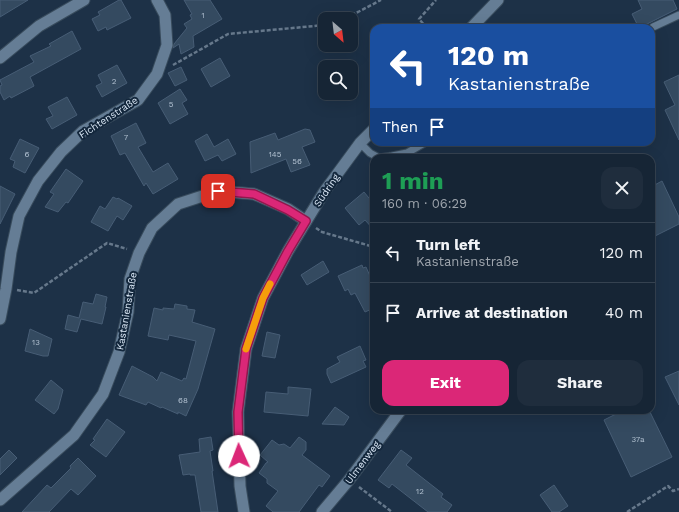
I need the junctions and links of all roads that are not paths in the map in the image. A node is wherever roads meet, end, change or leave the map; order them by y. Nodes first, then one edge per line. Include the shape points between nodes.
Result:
1 (84, 0) edge
2 (157, 0) edge
3 (498, 0) edge
4 (679, 15) edge
5 (475, 24) edge
6 (655, 26) edge
7 (0, 58) edge
8 (370, 132) edge
9 (360, 143) junction
10 (419, 146) edge
11 (372, 154) edge
12 (402, 154) edge
13 (306, 221) junction
14 (0, 319) edge
15 (398, 414) edge
16 (0, 500) edge
17 (244, 512) edge
18 (322, 512) edge

1 - 7 street via 39,26
2 - 14 street, Fichtenstraße via 165,15 167,45 157,74 138,100 84,131 61,152 38,181 19,216
3 - 5 street
4 - 6 lane
8 - 9 street, Südring
9 - 11 lane
9 - 13 street, Südring
10 - 12 lane
13 - 16 street, Kastanienstraße via 254,194 218,191 178,204 152,228 139,253 130,279 128,312 119,352 103,394 74,435
13 - 17 street, Südring via 263,298 246,349 238,412 240,486
15 - 18 street, Ulmenweg

